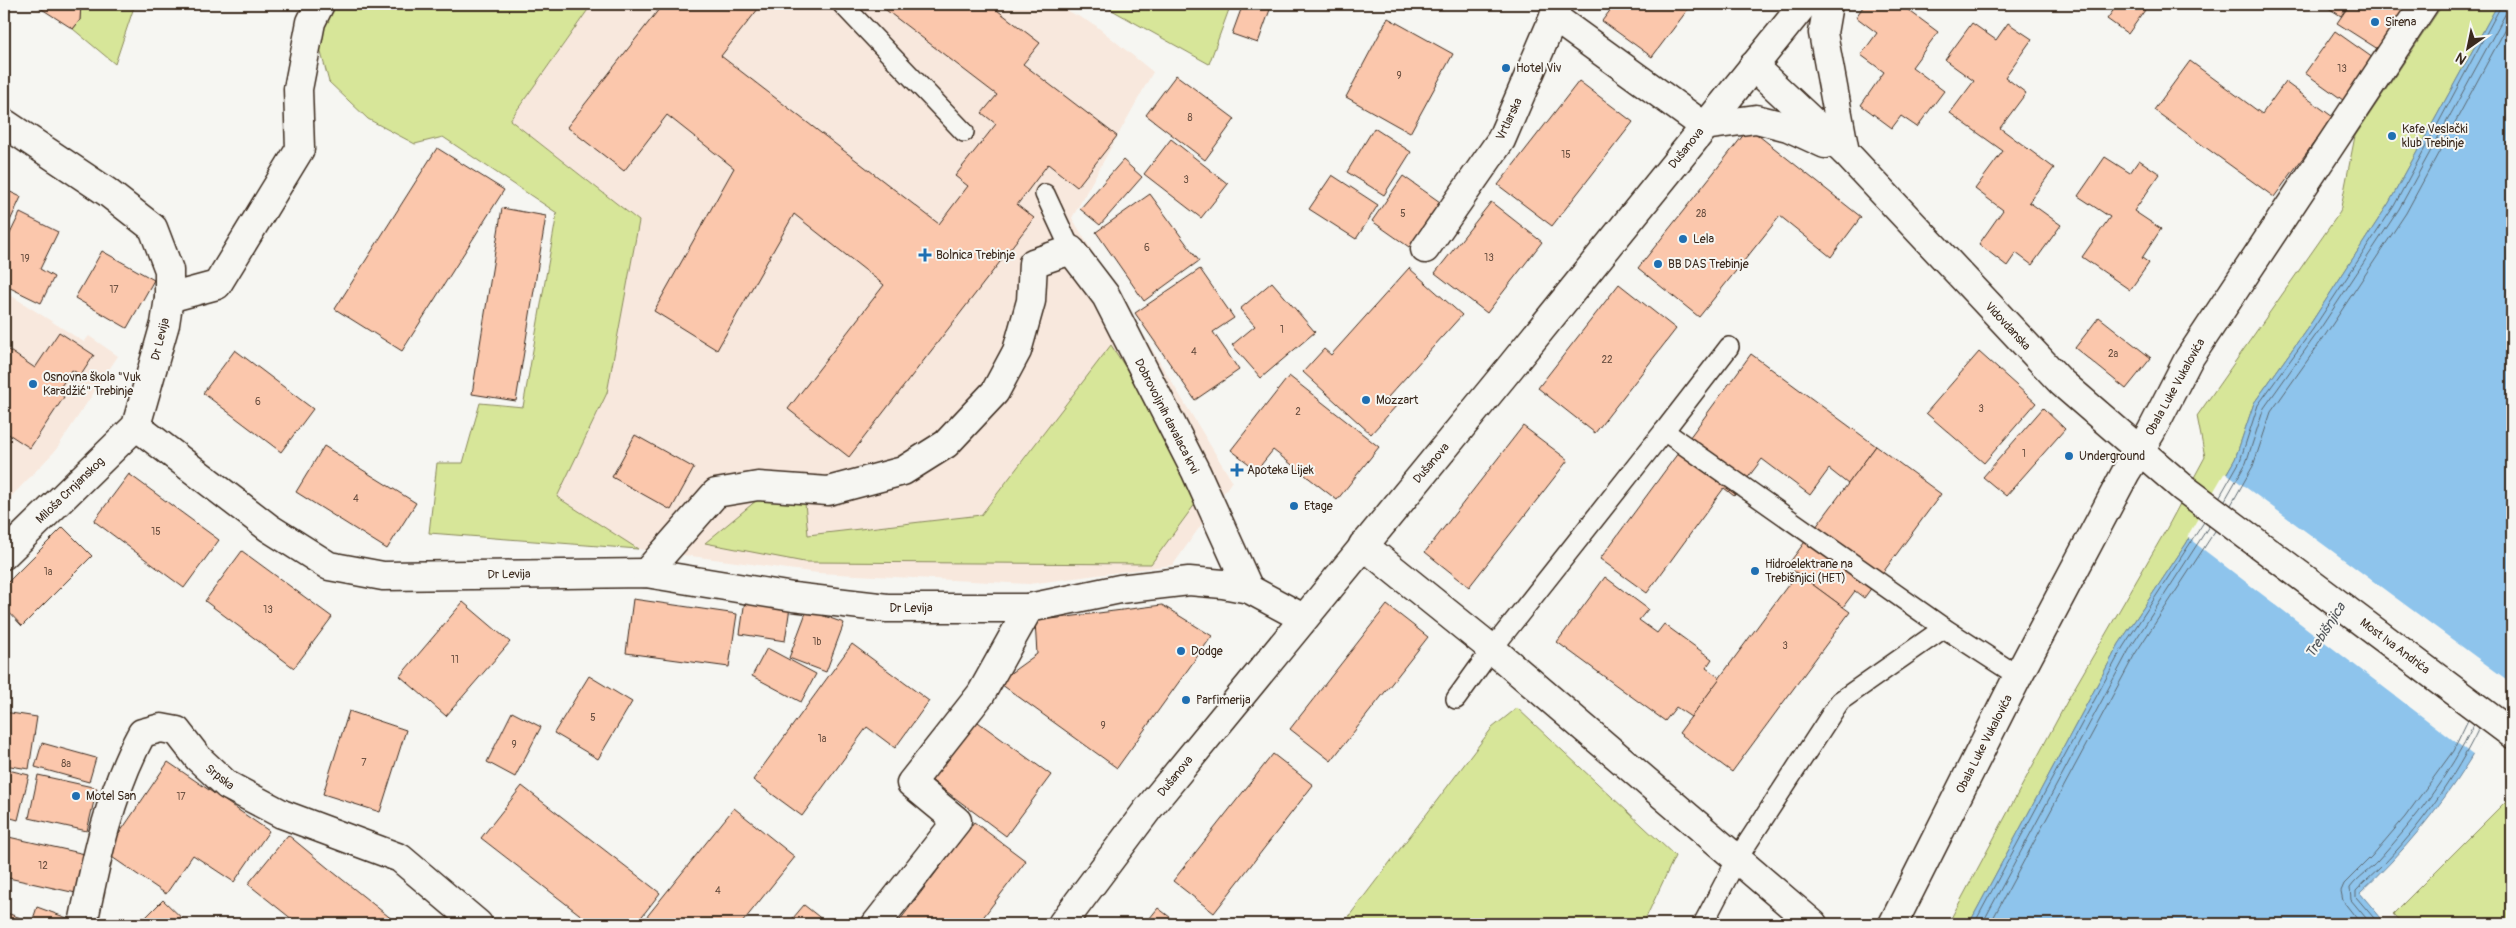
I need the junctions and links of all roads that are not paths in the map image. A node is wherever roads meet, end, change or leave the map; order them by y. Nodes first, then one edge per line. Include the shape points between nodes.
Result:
1 (320, 4) edge
2 (842, 4) edge
3 (1804, 4) edge
4 (1828, 4) edge
5 (2424, 4) edge
6 (1556, 10) edge
7 (1753, 66) junction
8 (4, 123) edge
9 (1704, 126) junction
10 (964, 132) dead end
11 (1845, 152) junction
12 (1045, 194) dead end
13 (1425, 249) dead end
14 (1071, 250) junction
15 (169, 298) junction
16 (1729, 347) dead end
17 (136, 426) junction
18 (1664, 431) junction
19 (2138, 451) junction
20 (2182, 487) joint
21 (1363, 545) junction
22 (4, 555) edge
23 (646, 573) junction
24 (1249, 589) junction
25 (1029, 608) junction
26 (1303, 618) junction
27 (1944, 628) junction
28 (1492, 649) junction
29 (2018, 676) junction
30 (1456, 699) dead end
31 (2512, 734) edge
32 (1737, 859) junction
33 (83, 924) edge
34 (478, 924) edge
35 (876, 924) edge
36 (1062, 924) edge
37 (1703, 924) edge
38 (1813, 924) edge
39 (1893, 924) edge

1 - 15 street via 311,22 298,89 300,150 217,286
2 - 10 lane
3 - 7 street, Dušanova
4 - 11 street via 1823,33
5 - 19 street, Obala Luke Vukalovića via 2188,360
6 - 9 street
6 - 13 street, Vrtlarska via 1501,140
7 - 9 street, Dušanova
7 - 11 street, Vidovdanska
8 - 15 street, Dr Levija via 108,192 153,228 169,270
9 - 11 street, Vidovdanska via 1756,119 1788,127
9 - 21 street, Dušanova
11 - 19 street, Vidovdanska via 2062,383
12 - 14 lane
14 - 23 street via 1033,263 1030,301 1017,351 995,392 946,444 903,471 828,491 758,486 716,493
14 - 24 street, Dobrovoljnih davalaca krvi via 1106,296 1196,472
15 - 17 street, Dr Levija via 165,324
16 - 18 lane
17 - 22 street, Miloša Crnjanskog
17 - 23 street, Dr Levija via 269,528 329,566 383,576
18 - 27 lane
18 - 28 lane
19 - 20 street, Vidovdanska
19 - 29 street, Obala Luke Vukalovića
20 - 31 street, Most Iva Andrića
21 - 26 street, Dušanova
21 - 28 street
23 - 25 street, Dr Levija via 793,597 887,608
24 - 25 street, Dr Levija via 1189,581 1120,589
24 - 26 street, Dr Levija
25 - 35 street via 981,694 911,783 957,821
26 - 36 street, Dušanova via 1148,809
27 - 29 lane
27 - 32 lane via 1840,701
28 - 30 lane
28 - 32 street
29 - 39 street, Obala Luke Vukalovića
32 - 37 lane
32 - 38 street
33 - 34 street, Srpska via 98,852 125,765 142,733 160,728 177,731 198,758 227,785 282,814 400,858

